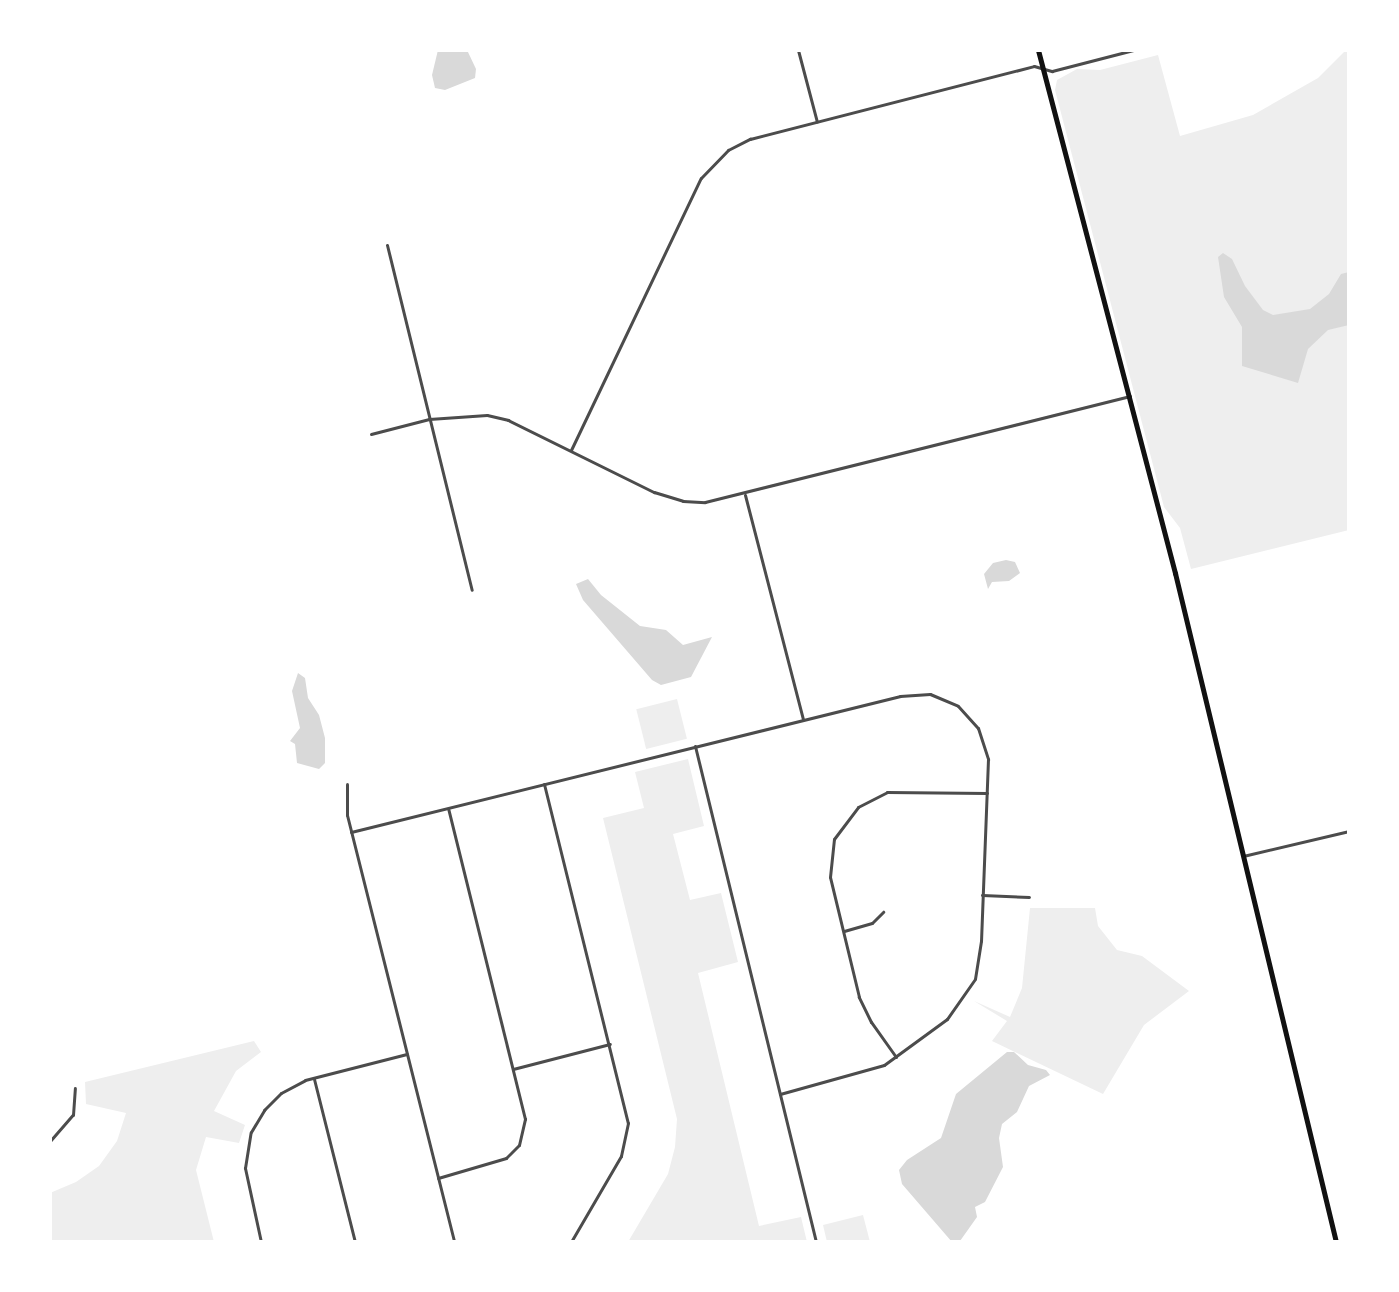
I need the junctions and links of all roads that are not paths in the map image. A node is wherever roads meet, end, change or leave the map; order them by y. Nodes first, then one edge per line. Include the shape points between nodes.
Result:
1 (798, 50) edge
2 (1038, 50) edge
3 (1133, 50) edge
4 (1043, 69) junction
5 (817, 122) junction
6 (387, 245) dead end
7 (1130, 396) junction
8 (429, 419) junction
9 (371, 434) dead end
10 (571, 450) junction
11 (745, 495) junction
12 (472, 590) dead end
13 (803, 720) junction
14 (695, 746) junction
15 (347, 784) dead end
16 (544, 784) junction
17 (987, 793) junction
18 (447, 808) junction
19 (1349, 831) edge
20 (351, 832) junction
21 (1243, 856) junction
22 (982, 895) junction
23 (1029, 897) dead end
24 (883, 912) dead end
25 (843, 931) junction
26 (610, 1044) junction
27 (407, 1054) junction
28 (896, 1057) junction
29 (513, 1069) junction
30 (314, 1078) junction
31 (75, 1088) dead end
32 (780, 1094) junction
33 (50, 1141) edge
34 (438, 1178) junction
35 (261, 1242) edge
36 (355, 1242) edge
37 (454, 1242) edge
38 (571, 1242) edge
39 (816, 1242) edge
40 (1336, 1242) edge

1 - 5 street
2 - 4 main road
3 - 4 street
4 - 5 street via 1034,66
4 - 7 main road
5 - 10 street via 739,144 708,169
6 - 8 street
7 - 11 street
7 - 21 main road
8 - 9 street
8 - 10 street via 487,415
8 - 12 street
10 - 11 street via 683,501
11 - 13 street
13 - 14 street
13 - 17 street via 911,694 949,700 982,734
14 - 16 street
14 - 32 street
15 - 20 street
16 - 18 street
16 - 26 street
17 - 22 street
17 - 25 street via 887,792 865,802 841,826 832,846 830,869
18 - 20 street
18 - 29 street
19 - 21 street
20 - 27 street
21 - 40 main road
22 - 23 street
22 - 28 street via 978,970 967,995 947,1019
24 - 25 street via 872,923
25 - 28 street via 862,1006
26 - 29 street
26 - 38 street via 627,1111 627,1136 621,1156
27 - 30 street
27 - 34 street
28 - 32 street via 865,1073
29 - 34 street via 525,1119 519,1145 497,1163
30 - 35 street via 281,1093 251,1132 245,1168
30 - 36 street
31 - 33 street via 73,1115
32 - 39 street
34 - 37 street

